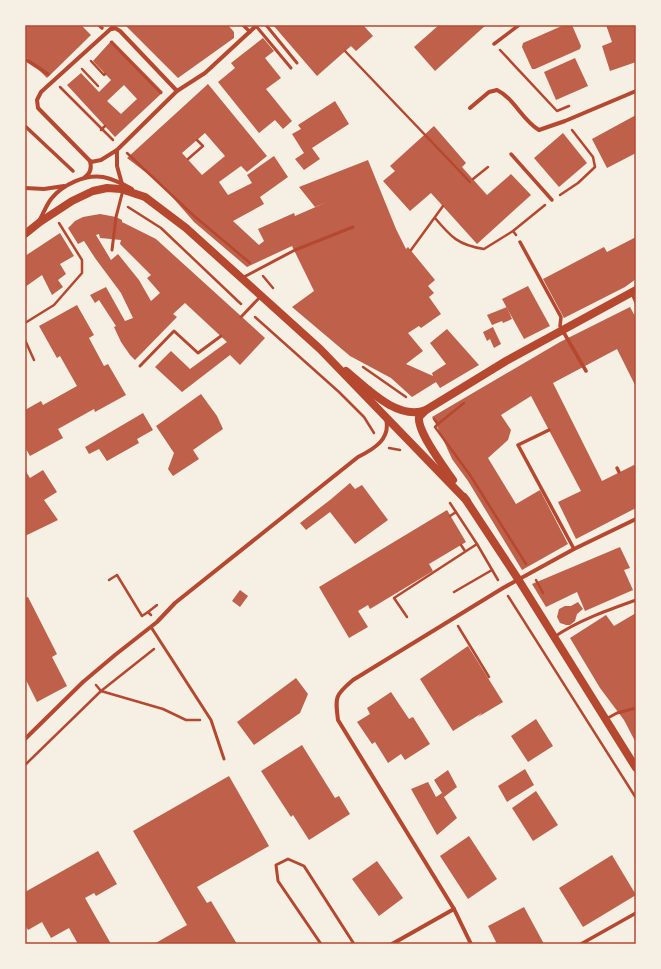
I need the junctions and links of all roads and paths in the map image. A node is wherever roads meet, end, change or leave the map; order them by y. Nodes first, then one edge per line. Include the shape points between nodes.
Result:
1 (116, 25) edge
2 (243, 25) edge
3 (257, 25) edge
4 (266, 25) edge
5 (519, 25) edge
6 (110, 30) junction
7 (250, 32) junction
8 (110, 40) dead end
9 (494, 44) joint
10 (345, 51) dead end
11 (25, 59) edge
12 (74, 61) junction
13 (297, 63) dead end
14 (94, 65) dead end
15 (291, 68) dead end
16 (48, 74) dead end
17 (105, 74) dead end
18 (54, 80) junction
19 (98, 86) dead end
20 (177, 91) junction
21 (636, 91) edge
22 (163, 96) dead end
23 (571, 105) dead end
24 (470, 108) dead end
25 (565, 121) junction
26 (25, 126) edge
27 (106, 126) dead end
28 (101, 130) junction
29 (119, 136) dead end
30 (197, 140) dead end
31 (114, 141) junction
32 (119, 148) junction
33 (511, 154) dead end
34 (188, 159) dead end
35 (90, 161) junction
36 (488, 166) dead end
37 (73, 171) dead end
38 (81, 180) junction
39 (70, 184) junction
40 (123, 186) junction
41 (25, 188) edge
42 (552, 200) junction
43 (120, 202) junction
44 (443, 206) dead end
45 (435, 218) junction
46 (58, 222) dead end
47 (33, 227) junction
48 (353, 227) dead end
49 (514, 231) junction
50 (25, 234) edge
51 (520, 242) joint
52 (112, 250) dead end
53 (411, 250) dead end
54 (257, 269) junction
55 (242, 278) junction
56 (633, 291) edge
57 (277, 293) dead end
58 (261, 296) junction
59 (636, 303) edge
60 (247, 310) junction
61 (241, 317) dead end
62 (25, 323) edge
63 (562, 331) junction
64 (221, 336) dead end
65 (25, 340) edge
66 (320, 349) junction
67 (34, 360) dead end
68 (140, 366) dead end
69 (360, 366) dead end
70 (586, 371) dead end
71 (410, 399) dead end
72 (426, 410) junction
73 (386, 419) junction
74 (549, 430) dead end
75 (374, 434) dead end
76 (387, 448) dead end
77 (404, 452) dead end
78 (448, 500) dead end
79 (467, 501) junction
80 (456, 512) junction
81 (450, 516) dead end
82 (636, 519) edge
83 (477, 544) junction
84 (461, 545) dead end
85 (574, 549) junction
86 (465, 551) junction
87 (492, 570) junction
88 (518, 579) junction
89 (109, 580) dead end
90 (503, 588) junction
91 (454, 592) dead end
92 (636, 600) edge
93 (148, 612) dead end
94 (407, 617) dead end
95 (456, 624) dead end
96 (151, 627) junction
97 (554, 637) junction
98 (162, 643) junction
99 (89, 677) junction
100 (489, 677) dead end
101 (101, 691) junction
102 (636, 708) edge
103 (606, 719) junction
104 (211, 720) junction
105 (25, 739) edge
106 (224, 759) dead end
107 (25, 765) edge
108 (636, 768) edge
109 (636, 798) edge
110 (454, 909) junction
111 (636, 914) edge
112 (321, 944) edge
113 (354, 944) edge
114 (392, 944) edge
115 (471, 944) edge
116 (581, 944) edge

1 - 6 street
2 - 7 street
3 - 7 street
3 - 15 lane
4 - 13 lane
5 - 9 street
6 - 12 street
6 - 20 street via 116,28 120,31
7 - 20 street via 205,73
8 - 22 path
9 - 23 path via 557,111
10 - 36 path via 472,180
11 - 16 street
12 - 18 street
12 - 19 path
14 - 17 path
18 - 28 path
18 - 35 street via 38,96 39,109
20 - 32 street
21 - 25 street
24 - 25 street via 489,92 497,90 505,94 539,130
25 - 42 path via 593,157 595,167 578,183
26 - 37 street
27 - 28 path
28 - 31 path
29 - 31 path
30 - 34 path via 203,146
31 - 32 path
32 - 35 street via 101,160
32 - 40 street via 117,166
32 - 54 path
33 - 42 street
35 - 38 street via 90,172
38 - 39 street
38 - 40 street via 109,178
39 - 41 street via 54,188
39 - 47 street via 51,199
40 - 43 lane
40 - 47 main road via 101,189 80,196
40 - 55 main road via 145,197 186,228
42 - 49 path
43 - 52 lane
43 - 60 path via 161,228
44 - 45 path
45 - 49 path via 450,235 471,247 484,249
45 - 53 path
46 - 62 path via 82,260 82,273 54,305
47 - 50 main road
48 - 54 lane via 295,250
49 - 51 path
51 - 63 street via 561,317
54 - 55 lane
54 - 57 path
55 - 58 main road
56 - 59 lane
56 - 63 main road
58 - 60 lane
58 - 66 main road
60 - 61 lane
60 - 75 path via 339,392 364,417
63 - 70 street
63 - 72 main road via 506,361
64 - 68 lane via 198,353 174,331
65 - 67 path
66 - 72 main road via 393,407 408,412
66 - 73 main road
69 - 71 path
72 - 79 main road via 419,419 420,428
73 - 79 main road
73 - 96 street via 386,436 381,441 175,603
74 - 85 street via 518,445
76 - 77 path
78 - 80 path
79 - 88 main road
80 - 81 path
80 - 83 path
82 - 85 street
83 - 86 path
83 - 87 path
84 - 86 path
85 - 88 street
86 - 94 path via 394,598
87 - 90 path
87 - 91 path
88 - 90 street
88 - 97 main road
89 - 93 path via 117,575 142,616
90 - 109 path
90 - 110 street via 353,680 342,689 335,701 338,720
92 - 97 lane via 605,611
95 - 100 path
96 - 98 lane
96 - 99 street
97 - 103 main road
98 - 101 path
98 - 104 lane
99 - 101 path
99 - 105 street
101 - 104 path via 163,709 186,720
101 - 107 path
102 - 103 lane
103 - 108 main road
104 - 106 lane
110 - 114 street
110 - 115 street
111 - 116 street
112 - 113 lane via 278,881 276,865 288,859 304,866

